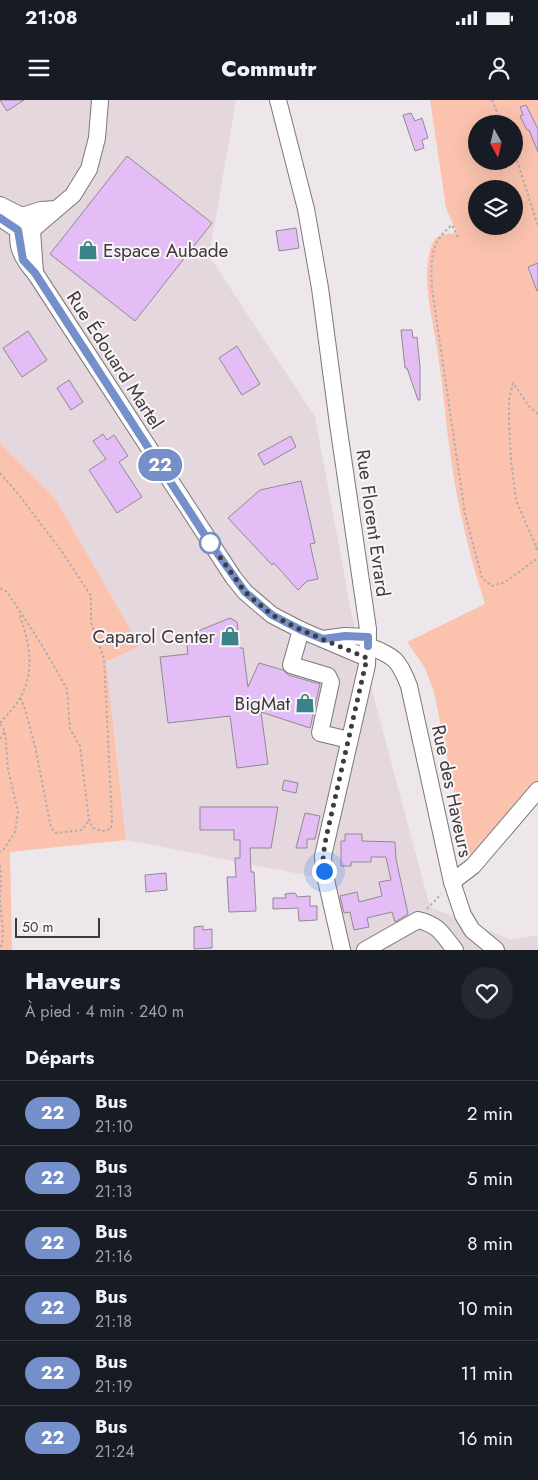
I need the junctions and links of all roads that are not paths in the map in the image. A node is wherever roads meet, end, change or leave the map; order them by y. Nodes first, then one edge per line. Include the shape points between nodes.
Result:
1 (100, 100) edge
2 (278, 100) edge
3 (0, 205) edge
4 (0, 218) edge
5 (24, 225) junction
6 (301, 630) junction
7 (368, 647) junction
8 (349, 740) junction
9 (538, 790) edge
10 (452, 882) junction
11 (342, 950) edge
12 (365, 950) edge
13 (455, 950) edge
14 (496, 950) edge

1 - 5 street via 97,138 89,169 73,195 56,209 41,210
2 - 7 street, Rue Florent Evrard via 306,209 320,288
3 - 5 street
4 - 5 street
5 - 6 street, Rue Édouard Martel via 35,273 233,577 272,615
6 - 7 street, Rue Édouard Martel via 349,652
6 - 8 street via 291,665 328,676 331,682 320,733
7 - 8 street, Rue Florent Evrard
7 - 10 street, Rue des Haveurs via 388,653 401,666 409,686
8 - 11 street, Rue Florent Evrard via 323,856
9 - 10 street via 473,866
10 - 14 street, Rue des Haveurs via 463,915 472,930
12 - 13 street via 418,920 430,923 440,931

